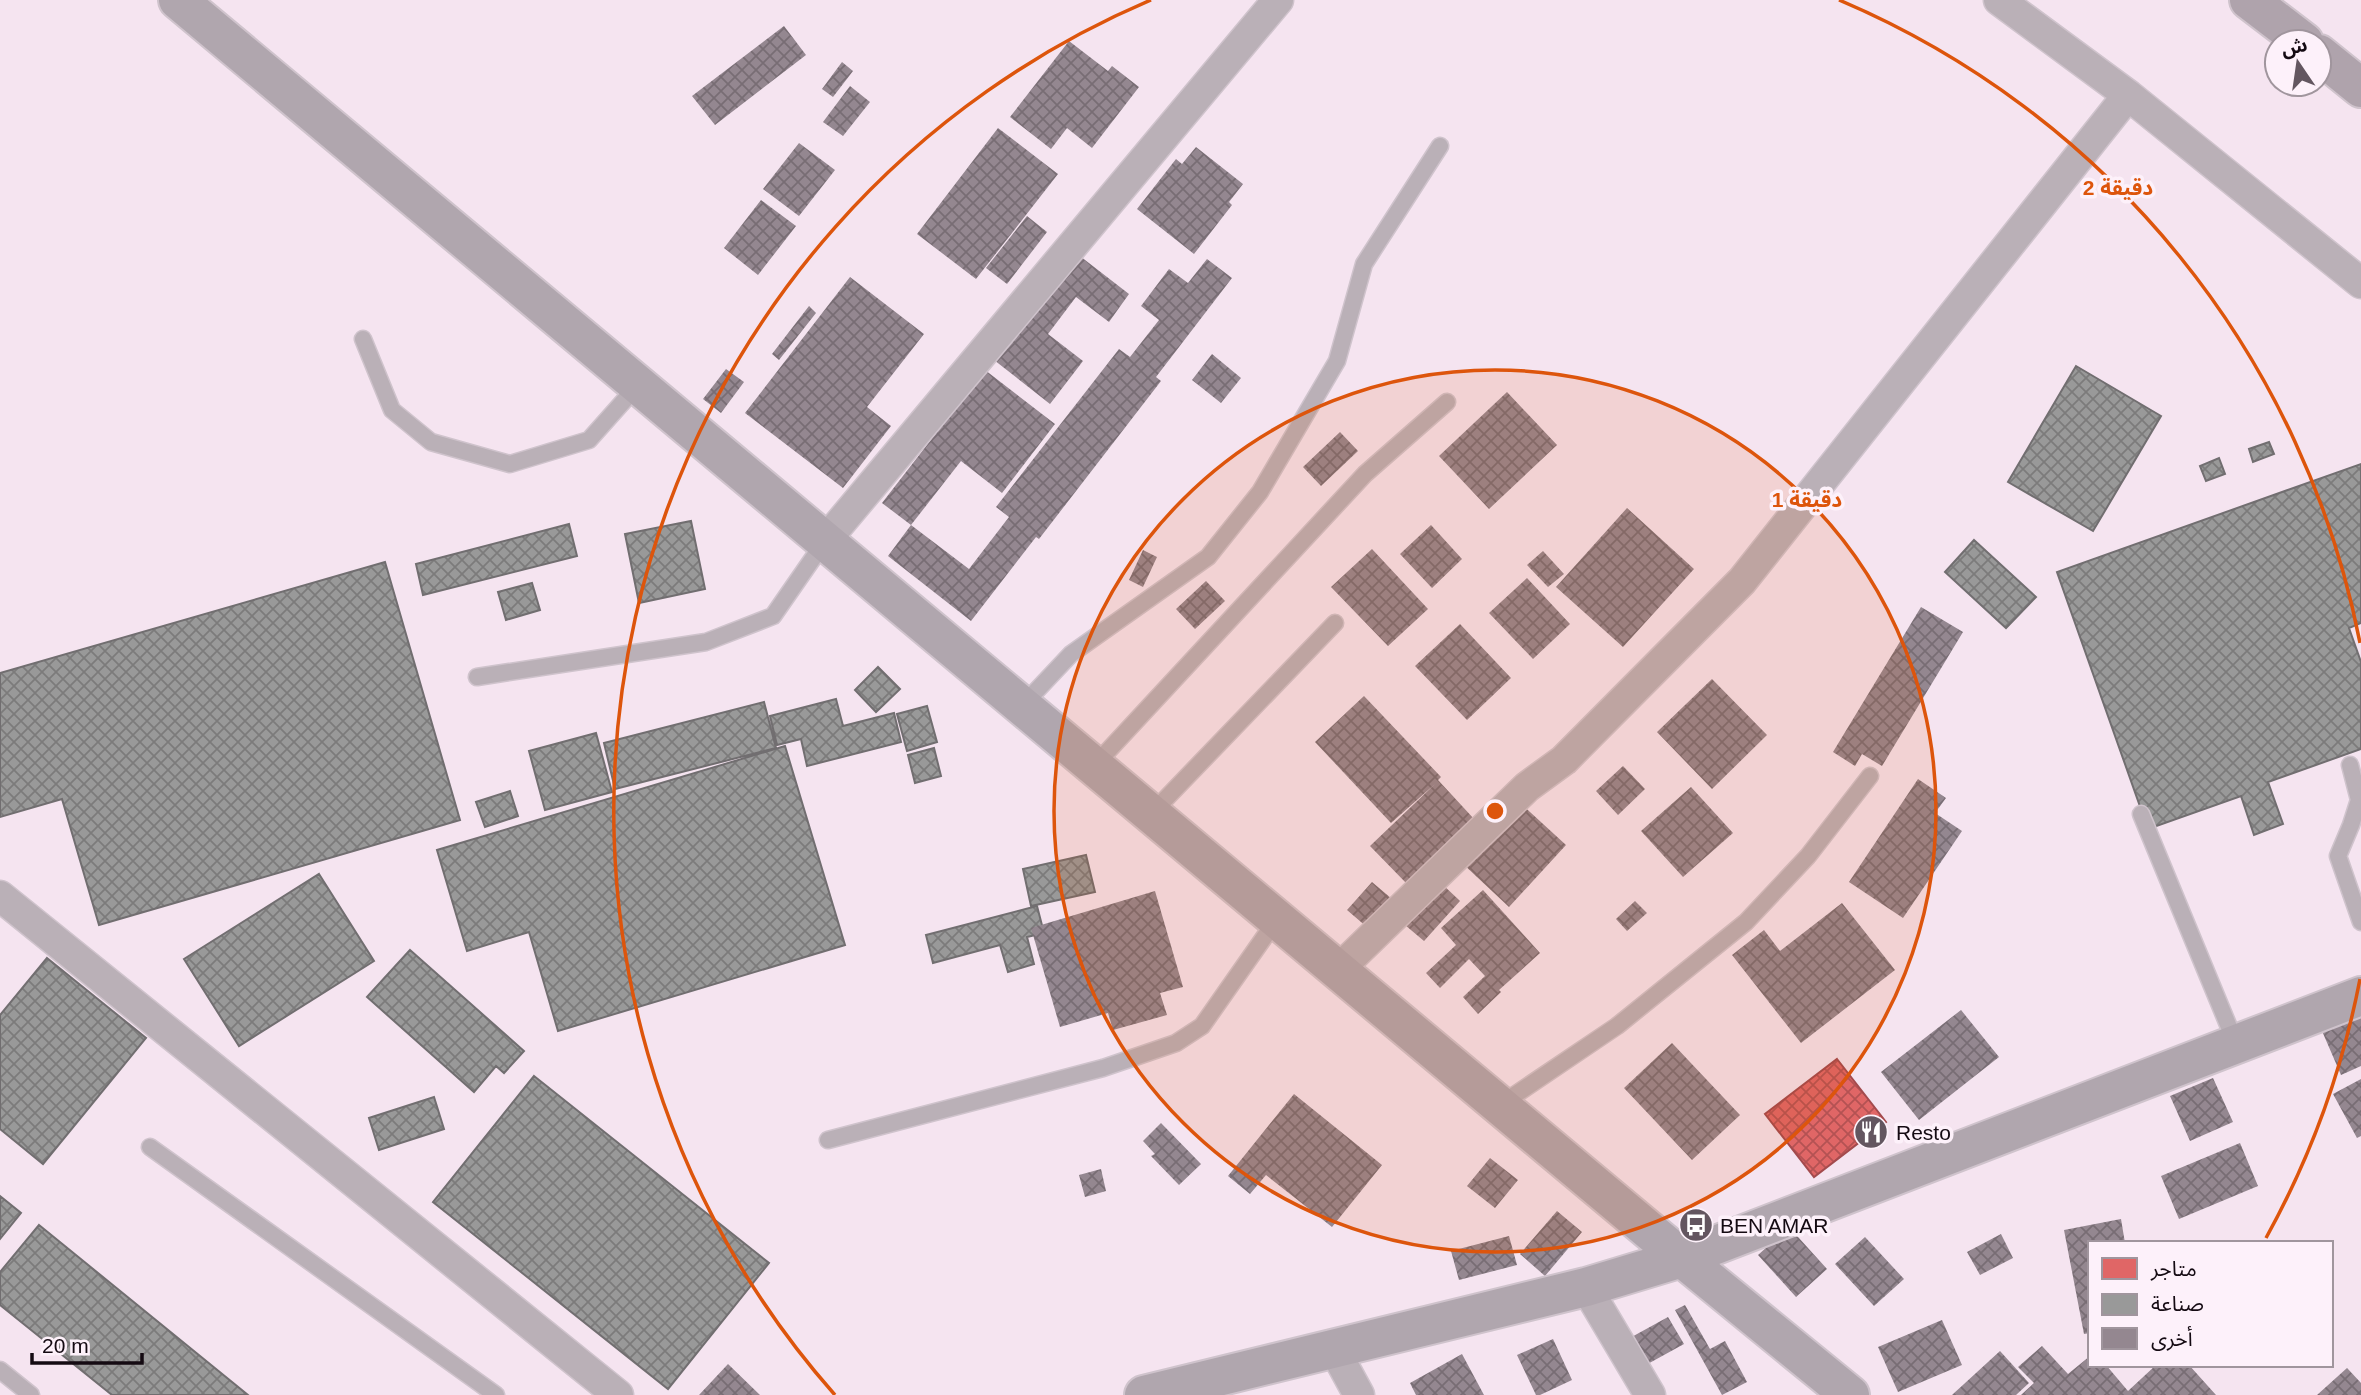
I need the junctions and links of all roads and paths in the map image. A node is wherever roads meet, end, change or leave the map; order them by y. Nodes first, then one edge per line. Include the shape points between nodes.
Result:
1 (178, 0) edge
2 (1278, 0) edge
3 (1999, 0) edge
4 (2249, 0) edge
5 (2286, 28) edge
6 (2333, 65) edge
7 (2361, 88) edge
8 (2128, 94) junction
9 (1440, 146) dead end
10 (2361, 283) edge
11 (363, 339) dead end
12 (638, 384) junction
13 (1447, 402) dead end
14 (825, 541) junction
15 (1335, 623) dead end
16 (477, 677) dead end
17 (1022, 706) junction
18 (2350, 765) dead end
19 (1094, 766) junction
20 (1870, 776) dead end
21 (1151, 814) junction
22 (2141, 814) dead end
23 (0, 896) edge
24 (1277, 919) junction
25 (2361, 922) edge
26 (1338, 970) junction
27 (2361, 996) edge
28 (2236, 1045) junction
29 (1500, 1105) junction
30 (828, 1140) dead end
31 (150, 1147) dead end
32 (1682, 1258) junction
33 (1587, 1287) junction
34 (1334, 1349) junction
35 (0, 1370) edge
36 (1217, 1387) edge
37 (31, 1395) edge
38 (496, 1395) edge
39 (618, 1395) edge
40 (1144, 1395) edge
41 (1359, 1395) edge
42 (1650, 1395) edge
43 (1850, 1395) edge

1 - 12 main road
2 - 14 street
3 - 8 street
4 - 5 highway
6 - 7 highway
8 - 10 street
8 - 26 street via 1742,582 1564,760 1527,787
9 - 17 lane via 1364,264 1337,360 1261,492 1208,557 1071,654
11 - 12 lane via 392,410 430,442 510,464 589,440
12 - 14 main road
13 - 19 lane via 1365,474
14 - 16 lane via 773,616 706,642
14 - 17 main road
15 - 21 lane
17 - 19 main road
18 - 25 lane via 2359,800 2338,856
19 - 21 main road
20 - 29 lane via 1808,856 1746,922 1617,1026
21 - 24 main road
22 - 28 lane
23 - 39 street
24 - 26 main road
24 - 30 lane via 1202,1026 1177,1043 1103,1068
26 - 29 main road
27 - 28 main road
28 - 32 main road
29 - 32 main road
31 - 38 lane
32 - 33 main road
32 - 43 main road
33 - 34 main road
33 - 42 street
34 - 36 main road
34 - 41 street
35 - 37 lane
36 - 40 main road

